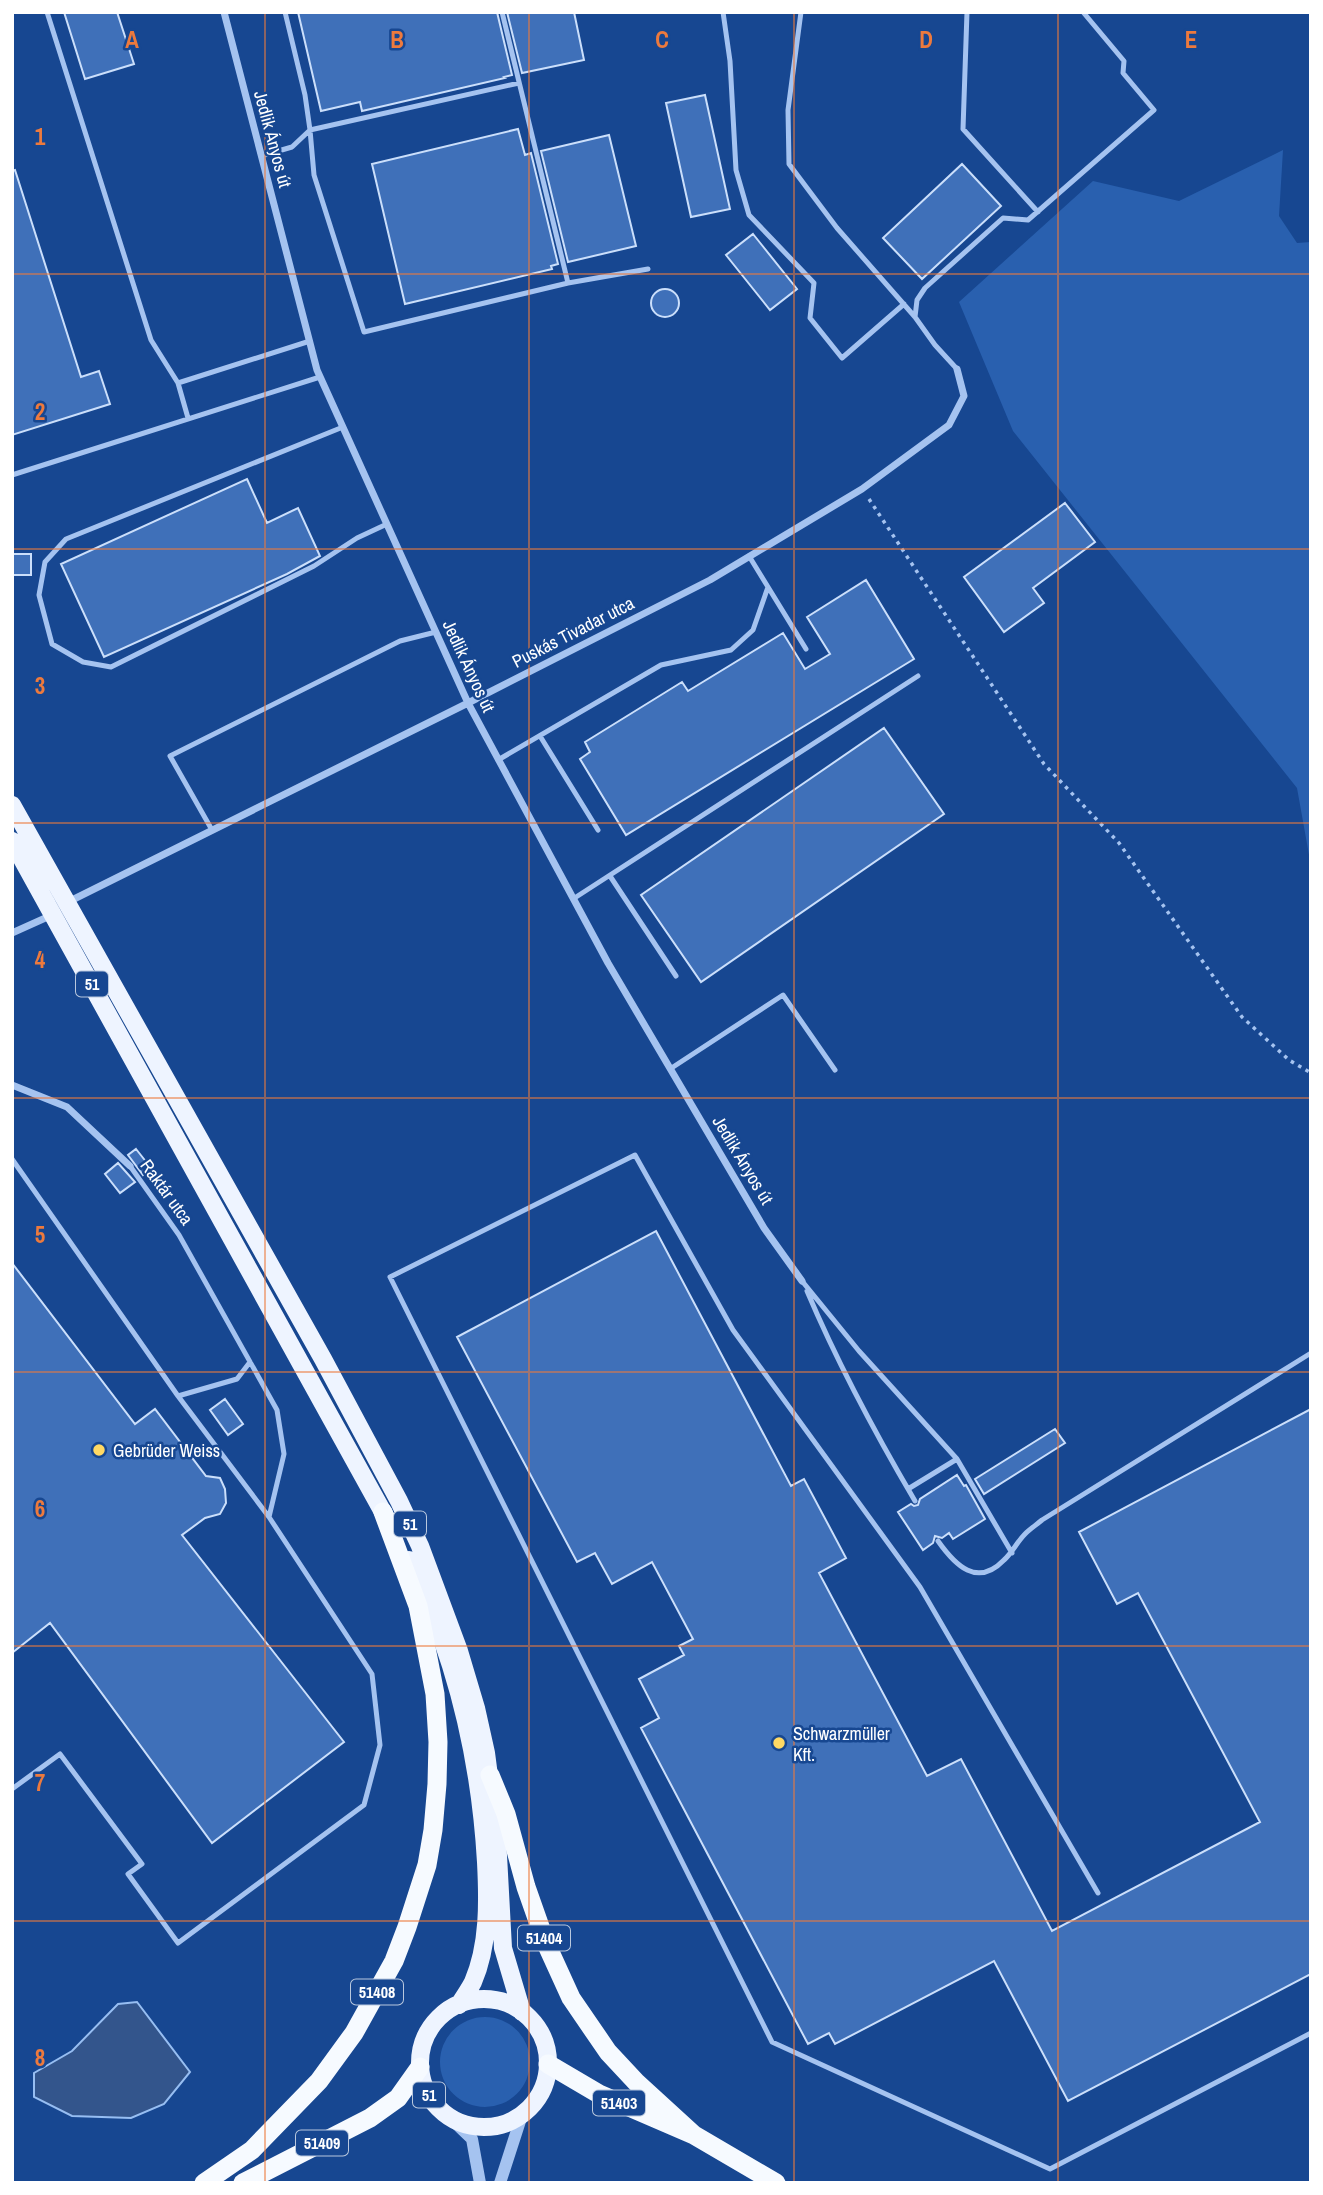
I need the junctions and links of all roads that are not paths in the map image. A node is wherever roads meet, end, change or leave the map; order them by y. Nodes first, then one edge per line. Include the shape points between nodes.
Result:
1 (47, 12) edge
2 (224, 12) edge
3 (285, 12) edge
4 (502, 12) edge
5 (723, 12) edge
6 (801, 12) edge
7 (967, 12) edge
8 (1083, 12) edge
9 (519, 83) junction
10 (310, 130) junction
11 (261, 156) junction
12 (1038, 212) junction
13 (648, 269) dead end
14 (568, 283) junction
15 (904, 304) junction
16 (915, 317) junction
17 (310, 341) junction
18 (957, 369) joint
19 (320, 377) junction
20 (178, 383) junction
21 (188, 418) junction
22 (343, 427) junction
23 (12, 475) edge
24 (387, 524) junction
25 (749, 556) junction
26 (768, 587) junction
27 (436, 632) junction
28 (806, 649) dead end
29 (918, 676) dead end
30 (468, 703) junction
31 (540, 736) junction
32 (498, 760) junction
33 (12, 805) edge
34 (212, 830) junction
35 (598, 830) dead end
36 (12, 841) edge
37 (610, 876) junction
38 (573, 899) junction
39 (60, 909) junction
40 (12, 933) edge
41 (676, 976) dead end
42 (670, 1069) junction
43 (835, 1070) dead end
44 (12, 1085) edge
45 (12, 1159) edge
46 (130, 1166) joint
47 (803, 1281) junction
48 (1311, 1353) edge
49 (250, 1362) junction
50 (178, 1396) junction
51 (957, 1459) junction
52 (908, 1489) junction
53 (915, 1501) dead end
54 (383, 1512) junction
55 (269, 1517) junction
56 (938, 1541) dead end
57 (1012, 1553) junction
58 (490, 1775) junction
59 (12, 1789) edge
60 (1098, 1893) dead end
61 (459, 2005) junction
62 (522, 2012) junction
63 (1311, 2033) edge
64 (548, 2064) junction
65 (420, 2067) junction
66 (522, 2115) junction
67 (448, 2116) junction
68 (694, 2135) junction
69 (204, 2183) edge
70 (243, 2183) edge
71 (480, 2183) edge
72 (500, 2183) edge
73 (776, 2183) edge

1 - 20 lane via 151,340
2 - 11 street, Jedlik Ányos út
3 - 10 lane
4 - 9 lane
5 - 15 lane via 736,170 749,215 814,283 810,318 842,358
6 - 15 lane via 788,110 789,164 837,228
7 - 12 lane via 963,129
8 - 12 lane via 1124,61 1123,73 1154,110
9 - 10 lane
9 - 14 lane
10 - 11 lane via 292,147
10 - 14 lane via 314,175 365,332
11 - 17 street, Jedlik Ányos út
12 - 16 lane via 1028,220 1003,218 925,288 917,300
13 - 14 lane
15 - 16 lane
16 - 18 lane
17 - 19 street, Jedlik Ányos út
17 - 20 lane
18 - 25 street, Puskás Tivadar utca via 964,396 949,425 862,489
19 - 21 lane
19 - 22 street, Jedlik Ányos út
20 - 21 lane
21 - 23 lane
22 - 24 street, Jedlik Ányos út
22 - 24 lane via 66,539 45,562 39,595 52,644 83,662 111,667 314,566
24 - 27 street, Jedlik Ányos út
25 - 26 lane
25 - 30 street, Puskás Tivadar utca
26 - 28 lane
26 - 31 lane via 753,630 731,650 661,665
27 - 30 street, Jedlik Ányos út
27 - 34 lane via 400,641 170,756
29 - 37 lane
30 - 32 street, Jedlik Ányos út
30 - 34 street, Puskás Tivadar utca
31 - 32 lane
31 - 35 lane
32 - 38 street, Jedlik Ányos út
33 - 39 main road, 51
34 - 39 street, Puskás Tivadar utca
36 - 39 main road, 51
37 - 38 lane
37 - 41 lane
38 - 42 street, Jedlik Ányos út
39 - 40 street, Puskás Tivadar utca
39 - 54 main road, 51
39 - 58 main road, 51 via 259,1243 399,1501 459,1651 477,1708
42 - 43 lane via 783,995
42 - 47 street, Jedlik Ányos út via 764,1228
44 - 46 street, Raktár utca via 67,1107
45 - 50 lane
46 - 49 lane, Raktár utca via 179,1235
47 - 51 lane via 859,1352
47 - 52 lane via 852,1390
48 - 57 lane via 1042,1520 1023,1535
49 - 50 lane via 237,1379
49 - 55 lane, Raktár utca via 277,1410 284,1454
50 - 55 lane
51 - 52 lane
51 - 57 lane
52 - 53 lane
54 - 61 main road, 51 via 429,1604 462,1706 476,1773 488,1901 473,1982
54 - 69 highway, 51408 via 418,1606 435,1694 437,1784 427,1865 394,1961 354,2034 319,2081 252,2150
55 - 59 lane via 372,1674 380,1745 364,1805 178,1943 128,1874 142,1864 60,1754
56 - 57 lane via 954,1562 978,1573 992,1570
58 - 62 main road, 51 via 503,1948
58 - 68 highway, 51404 via 545,1941 571,1998 608,2052
60 - 63 lane via 920,1587 733,1330 635,1155 390,1277 772,2042 1051,2169
61 - 62 main road via 491,2000
61 - 65 main road, 51 via 434,2024 421,2052
62 - 64 main road, 51 via 541,2035
64 - 66 main road via 545,2084
64 - 68 highway, 51403 via 599,2094
65 - 67 main road, 51 via 424,2086
65 - 70 highway, 51409 via 398,2098 350,2129
66 - 67 main road, 51 via 485,2127
66 - 72 street
67 - 71 street via 472,2139
68 - 73 highway, 51403

